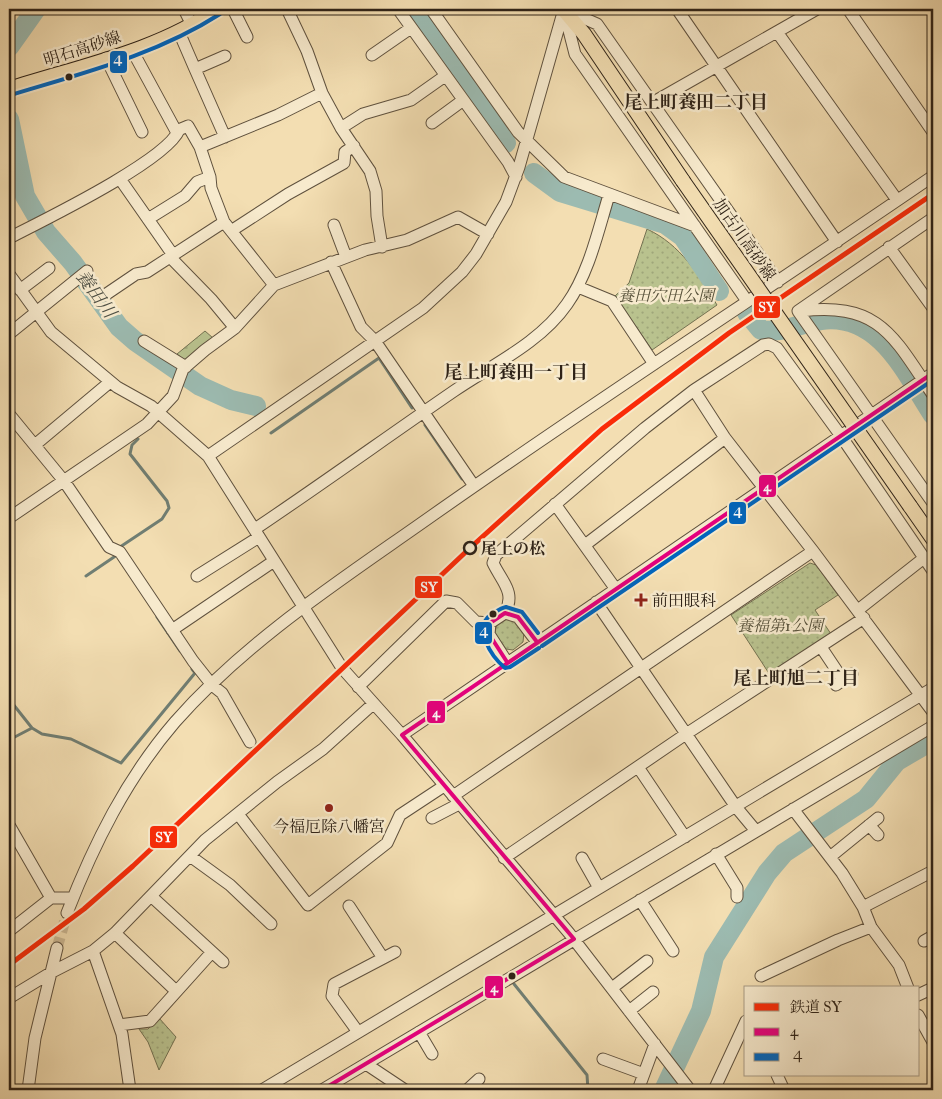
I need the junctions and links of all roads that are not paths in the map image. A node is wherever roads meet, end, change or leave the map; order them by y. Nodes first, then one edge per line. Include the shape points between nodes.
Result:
1 (184, 9) edge
2 (217, 9) edge
3 (233, 9) edge
4 (287, 9) edge
5 (431, 9) edge
6 (564, 9) edge
7 (677, 9) edge
8 (818, 9) edge
9 (848, 9) edge
10 (401, 10) edge
11 (192, 25) junction
12 (412, 28) junction
13 (179, 32) junction
14 (777, 32) junction
15 (247, 37) dead end
16 (132, 50) junction
17 (372, 55) dead end
18 (225, 56) dead end
19 (106, 58) junction
20 (716, 67) junction
21 (195, 70) junction
22 (445, 76) junction
23 (14, 87) edge
24 (322, 93) junction
25 (462, 101) junction
26 (652, 103) junction
27 (432, 123) dead end
28 (341, 128) junction
29 (179, 130) junction
30 (142, 132) dead end
31 (933, 132) edge
32 (225, 137) junction
33 (525, 144) junction
34 (354, 146) junction
35 (200, 147) junction
36 (517, 172) junction
37 (933, 176) edge
38 (210, 178) junction
39 (120, 179) junction
40 (609, 195) junction
41 (898, 200) junction
42 (933, 218) edge
43 (148, 219) junction
44 (334, 225) dead end
45 (228, 226) junction
46 (695, 226) junction
47 (488, 234) junction
48 (9, 238) edge
49 (837, 242) junction
50 (382, 247) junction
51 (890, 247) junction
52 (171, 256) junction
53 (346, 257) junction
54 (331, 262) junction
55 (48, 268) dead end
56 (87, 271) dead end
57 (9, 274) edge
58 (778, 282) junction
59 (274, 285) junction
60 (578, 287) junction
61 (20, 290) junction
62 (105, 295) dead end
63 (747, 301) junction
64 (933, 308) edge
65 (798, 311) junction
66 (36, 313) junction
67 (235, 328) junction
68 (9, 334) edge
69 (144, 341) dead end
70 (375, 341) junction
71 (654, 364) junction
72 (185, 368) junction
73 (933, 373) edge
74 (923, 380) junction
75 (110, 382) junction
76 (694, 390) junction
77 (933, 395) edge
78 (159, 412) junction
79 (423, 412) junction
80 (9, 414) edge
81 (872, 415) junction
82 (841, 436) junction
83 (725, 438) junction
84 (36, 444) junction
85 (208, 456) junction
86 (64, 481) junction
87 (474, 486) junction
88 (764, 488) junction
89 (933, 503) edge
90 (555, 504) junction
91 (9, 518) edge
92 (257, 533) junction
93 (933, 539) edge
94 (585, 545) junction
95 (813, 551) junction
96 (924, 558) junction
97 (274, 561) junction
98 (933, 570) edge
99 (197, 576) dead end
100 (615, 588) junction
101 (596, 602) junction
102 (303, 607) junction
103 (505, 613) junction
104 (861, 614) junction
105 (490, 623) junction
106 (172, 630) junction
107 (537, 642) junction
108 (821, 647) junction
109 (507, 662) junction
110 (640, 668) junction
111 (844, 680) dead end
112 (212, 685) junction
113 (358, 687) junction
114 (933, 688) edge
115 (921, 696) junction
116 (373, 704) junction
117 (933, 712) edge
118 (933, 726) edge
119 (686, 734) junction
120 (402, 735) junction
121 (250, 742) dead end
122 (638, 767) junction
123 (444, 786) junction
124 (456, 800) junction
125 (736, 807) junction
126 (793, 809) junction
127 (238, 814) junction
128 (432, 818) dead end
129 (9, 825) edge
130 (756, 831) junction
131 (878, 835) dead end
132 (685, 837) junction
133 (716, 854) junction
134 (190, 856) junction
135 (830, 857) junction
136 (504, 858) junction
137 (582, 858) dead end
138 (933, 871) edge
139 (599, 888) junction
140 (151, 896) junction
141 (737, 897) dead end
142 (51, 898) junction
143 (73, 898) junction
144 (640, 900) junction
145 (349, 906) dead end
146 (863, 907) junction
147 (67, 913) tunnel mouth
148 (554, 915) junction
149 (271, 924) dead end
150 (871, 927) junction
151 (9, 932) edge
152 (115, 933) junction
153 (574, 939) junction
154 (57, 948) tunnel mouth
155 (94, 951) junction
156 (673, 951) dead end
157 (212, 952) junction
158 (395, 952) dead end
159 (383, 958) junction
160 (647, 961) dead end
161 (223, 962) dead end
162 (52, 972) junction
163 (761, 976) dead end
164 (907, 986) edge
165 (612, 988) junction
166 (933, 988) edge
167 (176, 991) junction
168 (653, 992) dead end
169 (920, 994) edge
170 (9, 998) edge
171 (630, 1011) junction
172 (920, 1019) edge
173 (119, 1025) junction
174 (358, 1032) junction
175 (419, 1032) junction
176 (742, 1036) edge
177 (933, 1042) edge
178 (655, 1044) junction
179 (432, 1054) dead end
180 (603, 1059) dead end
181 (366, 1064) junction
182 (644, 1074) junction
183 (778, 1076) edge
184 (28, 1090) edge
185 (130, 1090) edge
186 (262, 1090) edge
187 (322, 1090) edge
188 (405, 1090) edge
189 (638, 1090) edge
190 (690, 1090) edge
191 (714, 1090) edge
192 (784, 1090) edge

1 - 11 street
2 - 11 main road, 明石高砂線
3 - 15 street
4 - 24 street via 308,51
5 - 33 street
6 - 26 street via 597,24
6 - 33 street
6 - 46 street via 575,54
6 - 93 main road, 加古川高砂線, bridge
7 - 20 street
8 - 14 street
9 - 31 street
10 - 12 street
11 - 13 main road, 明石高砂線
12 - 17 street
12 - 22 street
13 - 16 main road, 明石高砂線
13 - 21 street
14 - 20 street
14 - 41 street
16 - 19 main road, 明石高砂線
16 - 29 street via 176,131
18 - 21 street
19 - 23 main road, 明石高砂線
19 - 30 street
20 - 26 street
20 - 49 street
21 - 32 street
22 - 25 street
22 - 28 street via 411,100 363,114
24 - 28 street
24 - 32 street
25 - 27 street
25 - 36 street
26 - 58 street
28 - 34 street
29 - 35 street via 188,126
29 - 39 street via 156,153
32 - 35 street
33 - 36 street
33 - 40 street via 564,177
34 - 45 street via 346,152 344,163
34 - 50 street via 370,171 376,192
35 - 38 street
36 - 47 street via 506,202
37 - 41 street
38 - 43 street via 197,182 186,196
38 - 45 street via 211,188
39 - 43 street
39 - 48 street
40 - 46 street
40 - 60 street
41 - 49 street
42 - 51 street
43 - 52 street
44 - 53 street
45 - 52 street
45 - 59 street
46 - 63 street
47 - 50 street via 458,217 407,240
47 - 70 street via 462,272 441,293
49 - 58 street
50 - 53 street
51 - 64 street
51 - 65 street
52 - 62 street
52 - 67 street
53 - 54 street
54 - 59 street
54 - 70 street via 361,327
55 - 61 street
56 - 66 street
57 - 61 street
58 - 63 street
59 - 67 street
60 - 71 street via 612,301
60 - 79 street via 544,328 514,352
61 - 66 street
63 - 71 street
65 - 74 street via 827,308 852,311 876,322 892,337
65 - 81 street
66 - 68 street
66 - 75 street via 51,332
67 - 72 street
69 - 72 street
70 - 79 street
70 - 85 street
71 - 87 street
72 - 78 street via 173,396
73 - 74 street
74 - 77 street
74 - 81 street
75 - 78 street
75 - 84 street
76 - 82 street via 739,358 769,344 777,348
76 - 83 street
76 - 90 street
78 - 85 street
78 - 86 street via 147,424
79 - 87 street
79 - 92 street
80 - 84 street
81 - 82 street
81 - 89 street
82 - 88 street
82 - 96 street
83 - 88 street
83 - 94 street
84 - 86 street
85 - 92 street
86 - 91 street
86 - 106 street via 108,547 117,551
87 - 102 street
88 - 95 street
88 - 100 street
90 - 94 street
90 - 103 street via 493,560 508,588 509,601
92 - 97 street
92 - 99 street via 206,564
94 - 100 street
95 - 104 street
95 - 110 street
96 - 98 street
96 - 104 street
97 - 102 street
97 - 106 street
100 - 101 street
101 - 107 street
101 - 110 street
102 - 112 street
102 - 113 street
103 - 105 street
103 - 107 street via 518,616
104 - 108 street
104 - 115 street
105 - 109 street via 490,638
105 - 113 street via 476,622 458,603 446,601
106 - 112 street
107 - 109 street
108 - 111 street
108 - 119 street
109 - 120 street
110 - 119 street
110 - 124 street
112 - 121 street via 222,693
112 - 143 street via 175,723 142,765 97,842
113 - 116 street
114 - 115 street
115 - 117 street
115 - 125 street
116 - 120 street
116 - 127 street via 323,749
118 - 126 street
119 - 122 street
119 - 125 street
120 - 123 street
122 - 132 street
122 - 136 street
123 - 124 street
123 - 127 street via 400,815 387,843 308,905
124 - 128 street
124 - 136 street
125 - 130 street
125 - 132 street
126 - 130 street
126 - 135 street
127 - 134 street
129 - 142 street
130 - 133 street
131 - 135 street via 873,821
132 - 139 street
133 - 141 street via 737,888
133 - 144 street
134 - 140 street
134 - 149 street via 230,885
135 - 146 street
136 - 148 street
137 - 139 street
138 - 146 street
139 - 148 street
140 - 152 street
140 - 157 street
142 - 143 street
142 - 151 street
143 - 147 street
144 - 153 street
144 - 156 street
145 - 159 street
146 - 150 street
148 - 153 street
148 - 174 street
150 - 163 street
150 - 164 street via 899,965
152 - 155 street
152 - 167 street
153 - 165 street
153 - 175 street
154 - 162 street
155 - 162 street
155 - 173 street
157 - 161 street
157 - 167 street
158 - 159 street
159 - 174 street via 334,984 332,996
160 - 165 street
162 - 170 street
162 - 184 street via 35,1038
165 - 171 street
166 - 169 street
167 - 173 street via 150,1021
168 - 171 street
171 - 178 street
172 - 177 street
173 - 185 street
174 - 186 street
175 - 179 street
175 - 181 street
176 - 191 street
178 - 182 street
178 - 190 street
180 - 182 street
181 - 187 street
181 - 188 street
182 - 189 street
183 - 192 street

